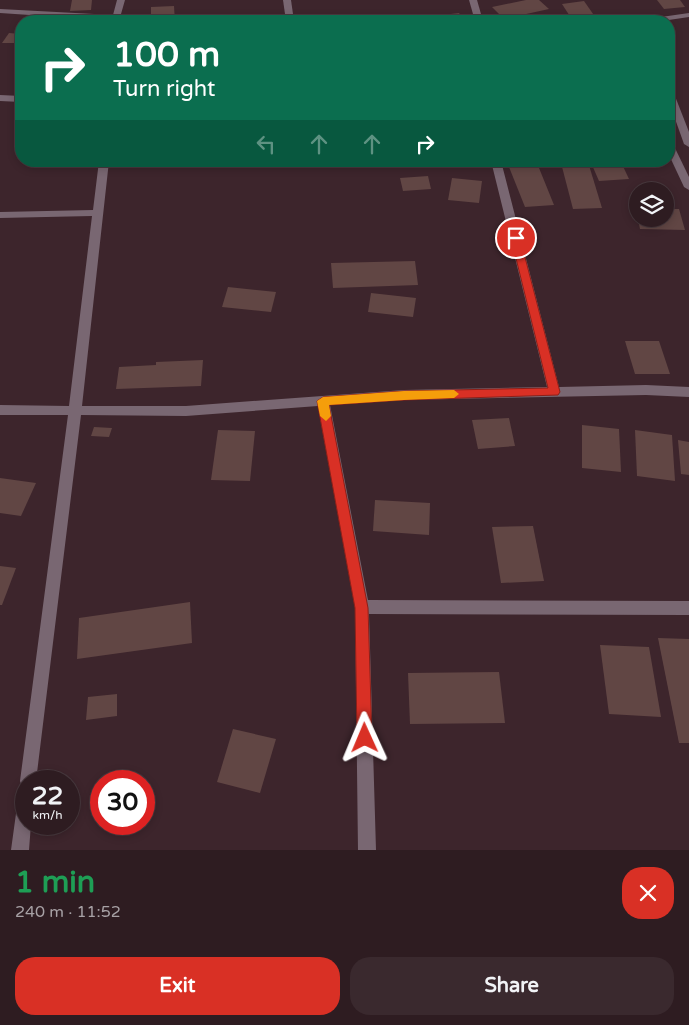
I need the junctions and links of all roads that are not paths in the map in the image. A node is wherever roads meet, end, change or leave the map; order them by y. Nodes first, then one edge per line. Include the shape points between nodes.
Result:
1 (120, 0) edge
2 (128, 0) edge
3 (287, 0) edge
4 (473, 0) edge
5 (0, 11) edge
6 (51, 15) edge
7 (116, 15) edge
8 (289, 15) edge
9 (477, 15) edge
10 (689, 15) edge
11 (675, 17) edge
12 (0, 98) edge
13 (15, 99) edge
14 (675, 107) edge
15 (689, 144) edge
16 (675, 145) edge
17 (675, 158) edge
18 (103, 167) edge
19 (498, 167) edge
20 (689, 187) edge
21 (98, 213) junction
22 (0, 215) edge
23 (554, 392) junction
24 (689, 392) edge
25 (323, 401) junction
26 (0, 410) edge
27 (75, 411) junction
28 (362, 608) junction
29 (689, 608) edge
30 (29, 770) edge
31 (22, 835) edge
32 (20, 850) edge
33 (367, 850) edge

1 - 2 street
1 - 7 street
3 - 8 street
4 - 9 street
5 - 6 street
10 - 11 street
12 - 13 street
14 - 15 street
15 - 16 street
17 - 20 street
18 - 21 street
19 - 23 street
21 - 22 street
21 - 27 street
23 - 24 street
23 - 25 street via 404,395
25 - 27 street via 186,411
25 - 28 street
26 - 27 street
27 - 30 street
28 - 29 street
28 - 33 street
31 - 32 street

